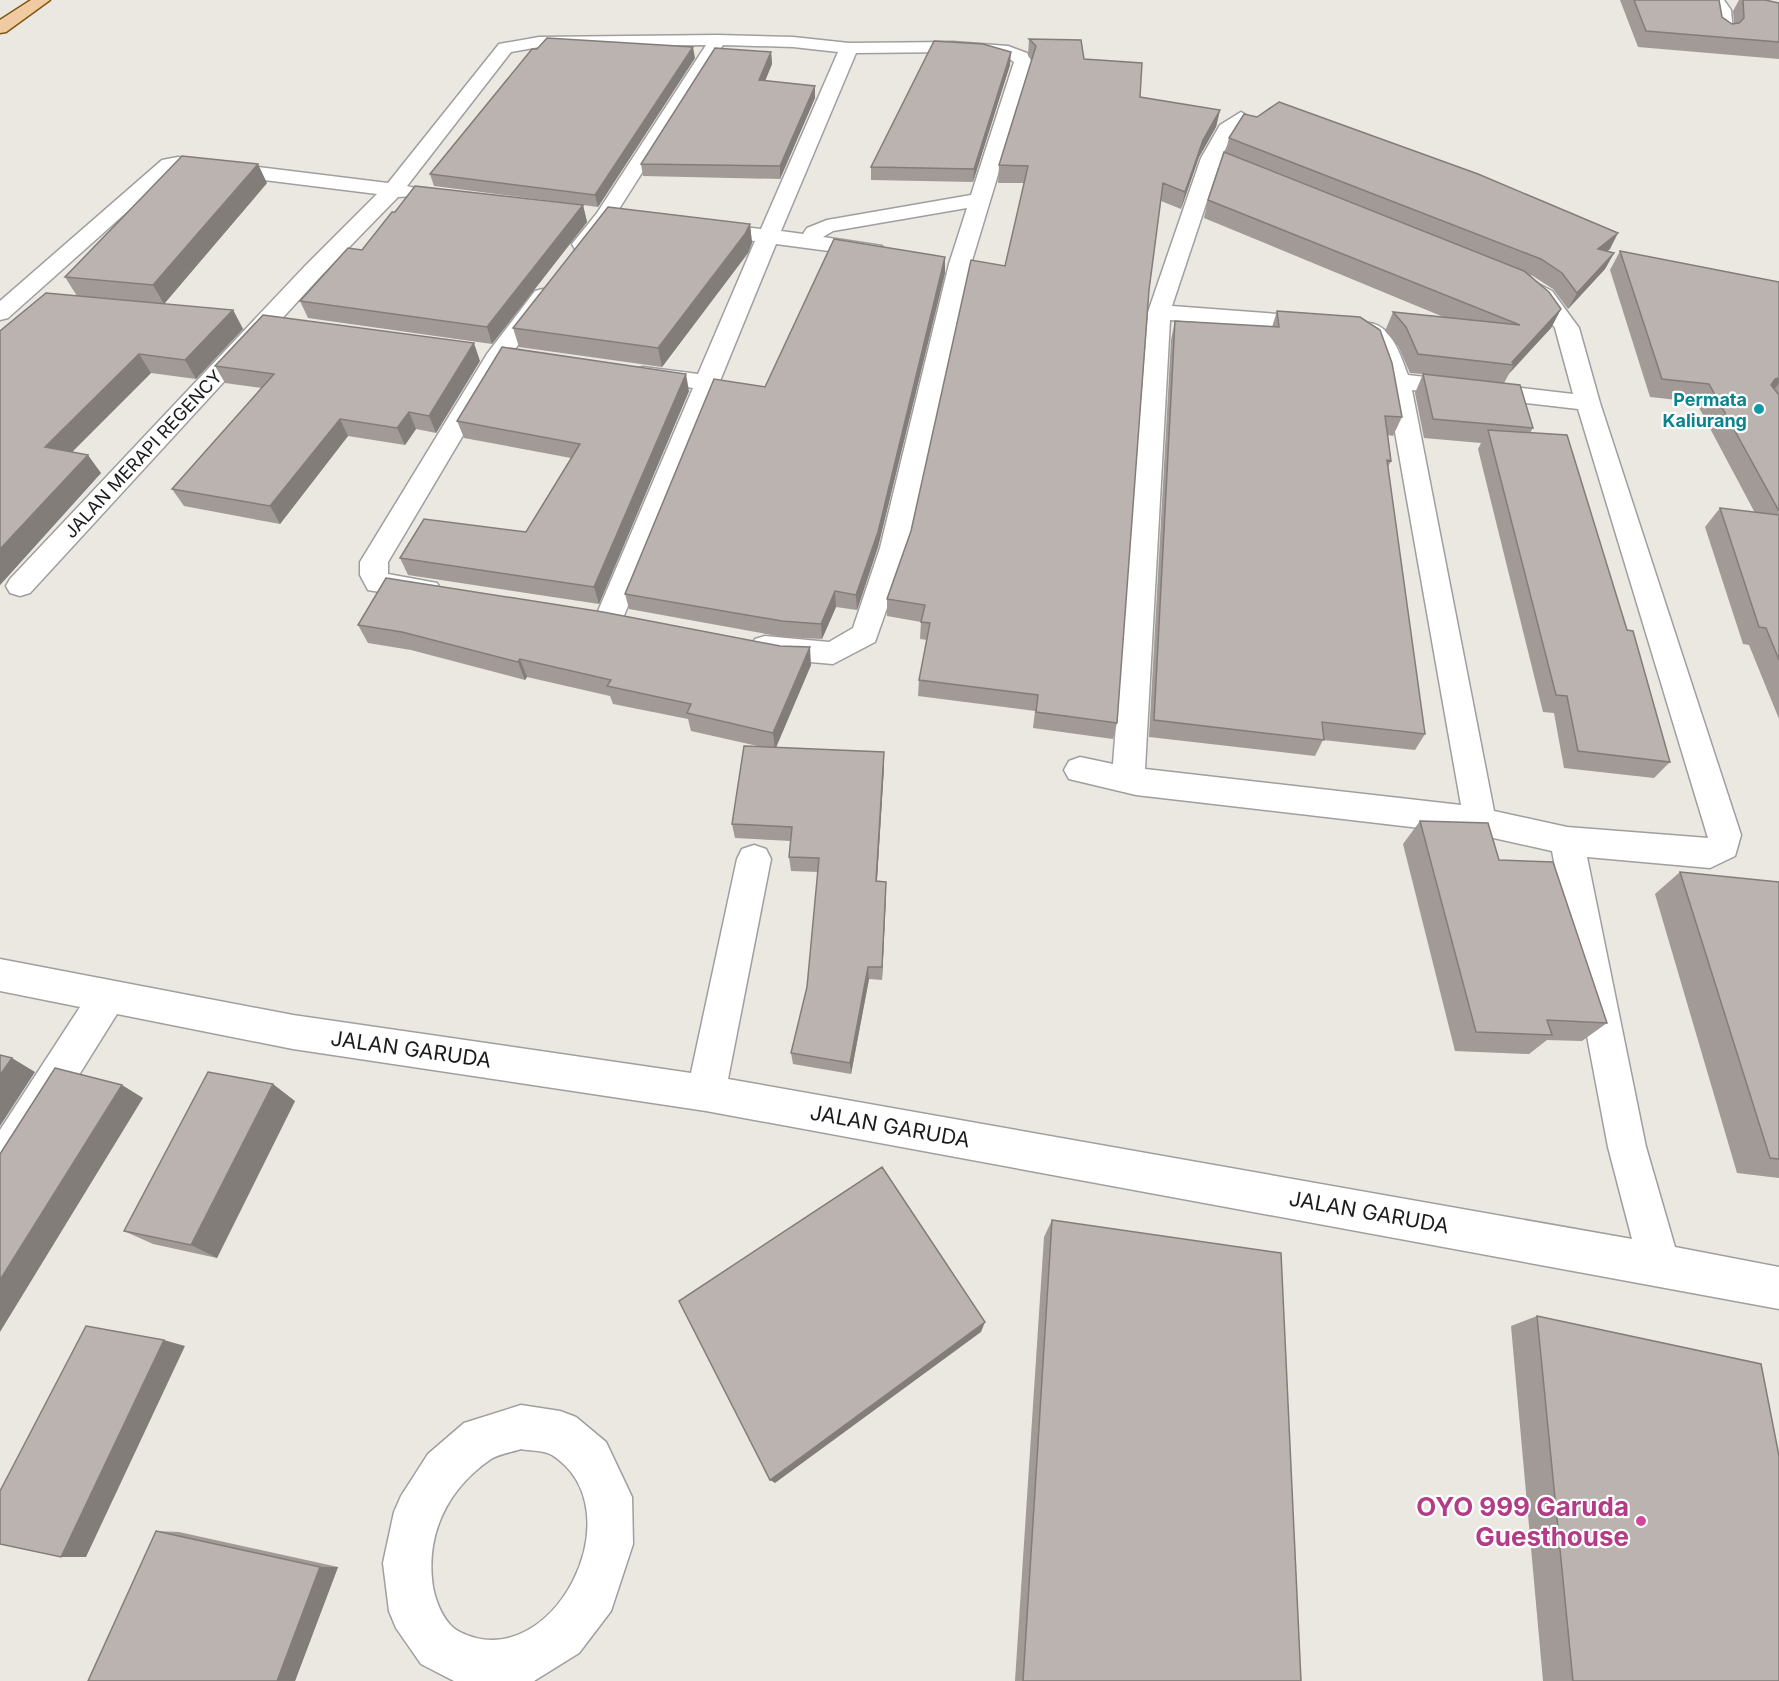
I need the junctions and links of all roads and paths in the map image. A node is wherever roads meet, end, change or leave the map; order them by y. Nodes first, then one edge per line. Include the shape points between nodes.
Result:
1 (42, 0) edge
2 (1716, 0) edge
3 (0, 28) edge
4 (1724, 33) edge
5 (718, 40) junction
6 (849, 48) junction
7 (1241, 118) edge
8 (1211, 158) junction
9 (1287, 189) edge
10 (393, 190) junction
11 (428, 195) edge
12 (978, 200) junction
13 (581, 214) edge
14 (604, 216) junction
15 (628, 219) edge
16 (687, 226) edge
17 (768, 236) junction
18 (808, 242) junction
19 (890, 254) edge
20 (937, 260) edge
21 (960, 264) junction
22 (1503, 275) edge
23 (52, 302) edge
24 (5, 304) edge
25 (1158, 312) junction
26 (242, 320) dead end
27 (266, 322) junction
28 (290, 325) edge
29 (476, 350) edge
30 (500, 354) junction
31 (523, 357) edge
32 (616, 370) edge
33 (1398, 381) junction
34 (709, 383) junction
35 (1588, 403) junction
36 (20, 586) dead end
37 (447, 593) edge
38 (609, 618) edge
39 (737, 642) edge
40 (1080, 770) dead end
41 (1136, 782) junction
42 (1480, 821) junction
43 (1567, 841) junction
44 (754, 859) dead end
45 (0, 975) edge
46 (108, 996) junction
47 (706, 1093) junction
48 (0, 1165) edge
49 (1659, 1264) junction
50 (1779, 1288) edge
51 (473, 1673) edge

1 - 3 main road
2 - 4 street via 1722,10
5 - 6 street, JALAN MERAPI REGENCY
5 - 10 street, JALAN MERAPI REGENCY via 539,42 505,48
5 - 14 street
6 - 12 street, JALAN MERAPI REGENCY via 953,47 1008,51 1021,57 1023,62
6 - 17 street
7 - 8 street via 1227,129
8 - 9 street
8 - 25 street
10 - 11 street
10 - 24 street via 169,164
10 - 27 street, JALAN MERAPI REGENCY
12 - 18 street via 827,226
12 - 21 street
13 - 14 street
14 - 15 street
14 - 30 street
16 - 17 street
17 - 18 street
17 - 34 street
18 - 19 street
20 - 21 street
21 - 39 street via 894,548 865,634 833,653
22 - 35 street via 1544,296 1558,312 1567,327
23 - 24 street
25 - 33 street via 1369,330 1383,341
25 - 41 street via 1128,760
26 - 27 street
27 - 28 street
27 - 36 street, JALAN MERAPI REGENCY
29 - 30 street
30 - 31 street
30 - 37 street via 374,562 378,583
32 - 34 street
33 - 35 street
33 - 42 street
34 - 38 street
35 - 43 street via 1725,835 1724,846 1710,854
40 - 41 street
41 - 42 street
42 - 43 street
43 - 49 street via 1627,1147
44 - 47 street
45 - 46 street, JALAN GARUDA
46 - 47 street, JALAN GARUDA via 293,1032
46 - 48 street
47 - 49 street, JALAN GARUDA
49 - 50 street, JALAN GARUDA
51 - 51 street via 438,1647 413,1611 406,1563 417,1512 444,1470 480,1439 521,1427 560,1433 590,1458 609,1497 610,1544 594,1594 562,1636 521,1662

